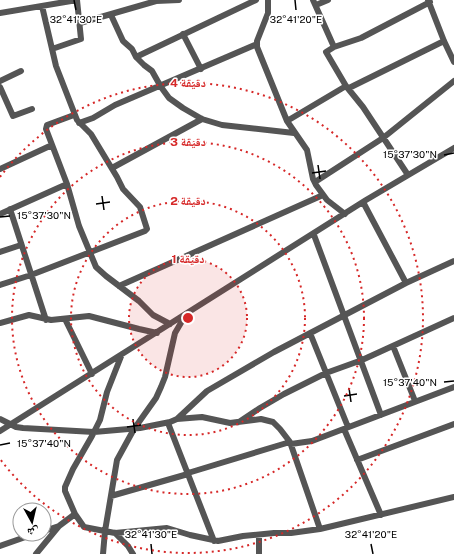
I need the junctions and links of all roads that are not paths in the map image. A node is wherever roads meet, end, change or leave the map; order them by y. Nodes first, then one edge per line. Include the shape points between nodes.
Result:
1 (77, 0) edge
2 (174, 0) edge
3 (256, 0) edge
4 (268, 0) edge
5 (328, 0) edge
6 (429, 1) edge
7 (314, 3) edge
8 (42, 6) junction
9 (0, 13) edge
10 (111, 16) junction
11 (80, 24) junction
12 (183, 34) junction
13 (444, 41) junction
14 (257, 44) junction
15 (334, 47) junction
16 (52, 49) junction
17 (136, 57) junction
18 (454, 62) edge
19 (201, 69) junction
20 (21, 71) dead end
21 (0, 81) edge
22 (454, 81) edge
23 (0, 87) edge
24 (161, 87) junction
25 (348, 87) junction
26 (32, 110) dead end
27 (74, 115) junction
28 (202, 119) junction
29 (287, 121) junction
30 (79, 124) junction
31 (294, 133) junction
32 (383, 138) junction
33 (52, 145) junction
34 (454, 148) edge
35 (112, 168) junction
36 (0, 169) edge
37 (408, 175) junction
38 (315, 182) junction
39 (67, 184) junction
40 (323, 195) junction
41 (363, 202) junction
42 (10, 209) junction
43 (0, 214) edge
44 (345, 214) junction
45 (314, 234) junction
46 (22, 245) junction
47 (0, 252) edge
48 (90, 252) junction
49 (454, 261) edge
50 (31, 275) junction
51 (406, 284) junction
52 (0, 285) edge
53 (119, 286) junction
54 (187, 314) junction
55 (344, 315) junction
56 (454, 318) edge
57 (65, 319) junction
58 (46, 320) junction
59 (0, 323) edge
60 (170, 324) junction
61 (157, 333) junction
62 (310, 333) junction
63 (393, 346) junction
64 (122, 354) junction
65 (362, 360) junction
66 (326, 373) junction
67 (92, 374) junction
68 (454, 387) edge
69 (415, 401) junction
70 (381, 414) junction
71 (0, 418) edge
72 (177, 419) junction
73 (239, 422) junction
74 (168, 423) junction
75 (454, 424) edge
76 (11, 425) junction
77 (346, 428) junction
78 (134, 429) junction
79 (0, 431) edge
80 (94, 432) junction
81 (290, 443) junction
82 (357, 460) junction
83 (188, 474) junction
84 (111, 496) junction
85 (454, 497) edge
86 (75, 514) junction
87 (381, 515) junction
88 (59, 526) junction
89 (52, 528) edge
90 (320, 529) junction
91 (105, 531) junction
92 (116, 533) junction
93 (259, 535) junction
94 (214, 541) junction
95 (12, 542) edge
96 (0, 546) edge
97 (36, 554) edge
98 (103, 554) edge
99 (133, 554) edge
100 (258, 554) edge

1 - 8 street
1 - 11 street
2 - 10 street via 156,2
3 - 12 street
4 - 14 street via 268,13
5 - 7 street
6 - 13 street
6 - 15 street via 361,38
7 - 15 street
8 - 9 street
8 - 16 street
10 - 11 street
10 - 17 street via 123,41
11 - 16 street via 81,39
12 - 17 street
12 - 19 street
13 - 18 street
13 - 25 street
14 - 19 street
14 - 29 street
15 - 25 street via 326,53
16 - 27 street
17 - 24 street via 152,71
19 - 24 street
20 - 21 street
22 - 32 street
23 - 26 street via 13,116
24 - 28 street via 174,102
24 - 30 street
25 - 29 street
25 - 32 street
27 - 30 street
27 - 33 street via 47,125
28 - 31 street via 231,127
28 - 35 street
29 - 31 street
30 - 35 street via 91,134
31 - 38 street via 306,150
32 - 37 street
32 - 38 street
33 - 36 street
33 - 39 street
34 - 37 street
35 - 48 street via 123,189 140,207 147,229
37 - 41 street
38 - 40 street
39 - 42 street
39 - 48 street via 79,226
40 - 44 street
40 - 53 street
41 - 44 street
41 - 51 street
42 - 43 street
42 - 46 street
44 - 45 street
45 - 54 street
45 - 55 street
46 - 47 street
46 - 50 street
48 - 50 street
48 - 53 street via 96,267
49 - 51 street
50 - 52 street
50 - 58 street
51 - 55 street
53 - 60 street via 153,315
54 - 60 street
54 - 78 street via 175,333 165,377 156,398
55 - 62 street
55 - 65 street
56 - 63 street
57 - 58 street
57 - 61 street via 94,317
57 - 67 street
58 - 59 street via 29,315
60 - 61 street
61 - 64 street
62 - 66 street
62 - 72 street via 207,391
63 - 65 street
63 - 69 street
64 - 67 street
64 - 80 street
65 - 66 street
65 - 70 street
66 - 73 street via 284,394
66 - 77 street
67 - 76 street
68 - 69 street
69 - 70 street
70 - 77 street
71 - 76 street
72 - 73 street via 202,417 230,423
72 - 74 street
73 - 81 street via 261,419 270,421 280,428
74 - 78 street
74 - 83 street
75 - 82 street
76 - 79 street
76 - 80 street
77 - 81 street via 312,441
77 - 82 street
78 - 80 street
78 - 84 street via 117,460
80 - 86 street via 65,487
81 - 83 street
81 - 90 street
82 - 87 street
83 - 84 street
83 - 94 street
84 - 91 street
85 - 87 street
86 - 88 street
86 - 91 street via 84,527
87 - 90 street
88 - 89 street
88 - 97 street
90 - 93 street
91 - 92 street
91 - 98 street
92 - 94 street via 167,528
92 - 99 street
93 - 94 street
93 - 100 street
95 - 96 street

